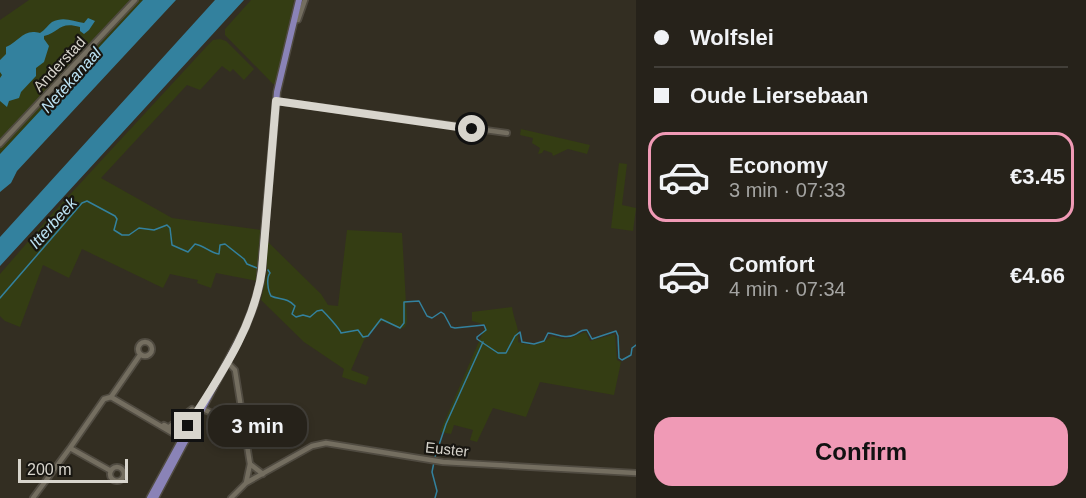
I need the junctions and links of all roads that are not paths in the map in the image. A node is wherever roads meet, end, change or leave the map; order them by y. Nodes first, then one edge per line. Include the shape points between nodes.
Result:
1 (135, 0) edge
2 (299, 0) edge
3 (305, 0) edge
4 (294, 20) junction
5 (276, 101) junction
6 (507, 134) dead end
7 (0, 144) edge
8 (141, 355) dead end
9 (227, 362) junction
10 (216, 383) junction
11 (111, 397) junction
12 (192, 409) dead end
13 (203, 409) junction
14 (168, 428) junction
15 (244, 428) junction
16 (184, 437) junction
17 (70, 448) junction
18 (250, 464) junction
19 (111, 471) dead end
20 (636, 473) edge
21 (263, 474) junction
22 (246, 483) junction
23 (33, 498) edge
24 (150, 498) edge
25 (155, 498) edge
26 (231, 498) edge

1 - 7 street, Anderstad
2 - 4 main road
3 - 4 street via 298,20
4 - 5 main road
5 - 6 street
5 - 9 main road via 262,270 251,315
8 - 11 street
9 - 10 main road
9 - 15 street via 235,370
10 - 13 main road
10 - 16 main road
11 - 14 street
11 - 17 street via 104,399
12 - 14 street
13 - 15 street
13 - 16 main road
14 - 16 street
15 - 18 street
16 - 24 main road
16 - 25 main road
17 - 19 street
17 - 23 street
18 - 21 street
18 - 22 street
20 - 21 street, Euster via 443,462 326,443 312,446
21 - 22 street, Euster
22 - 26 street

